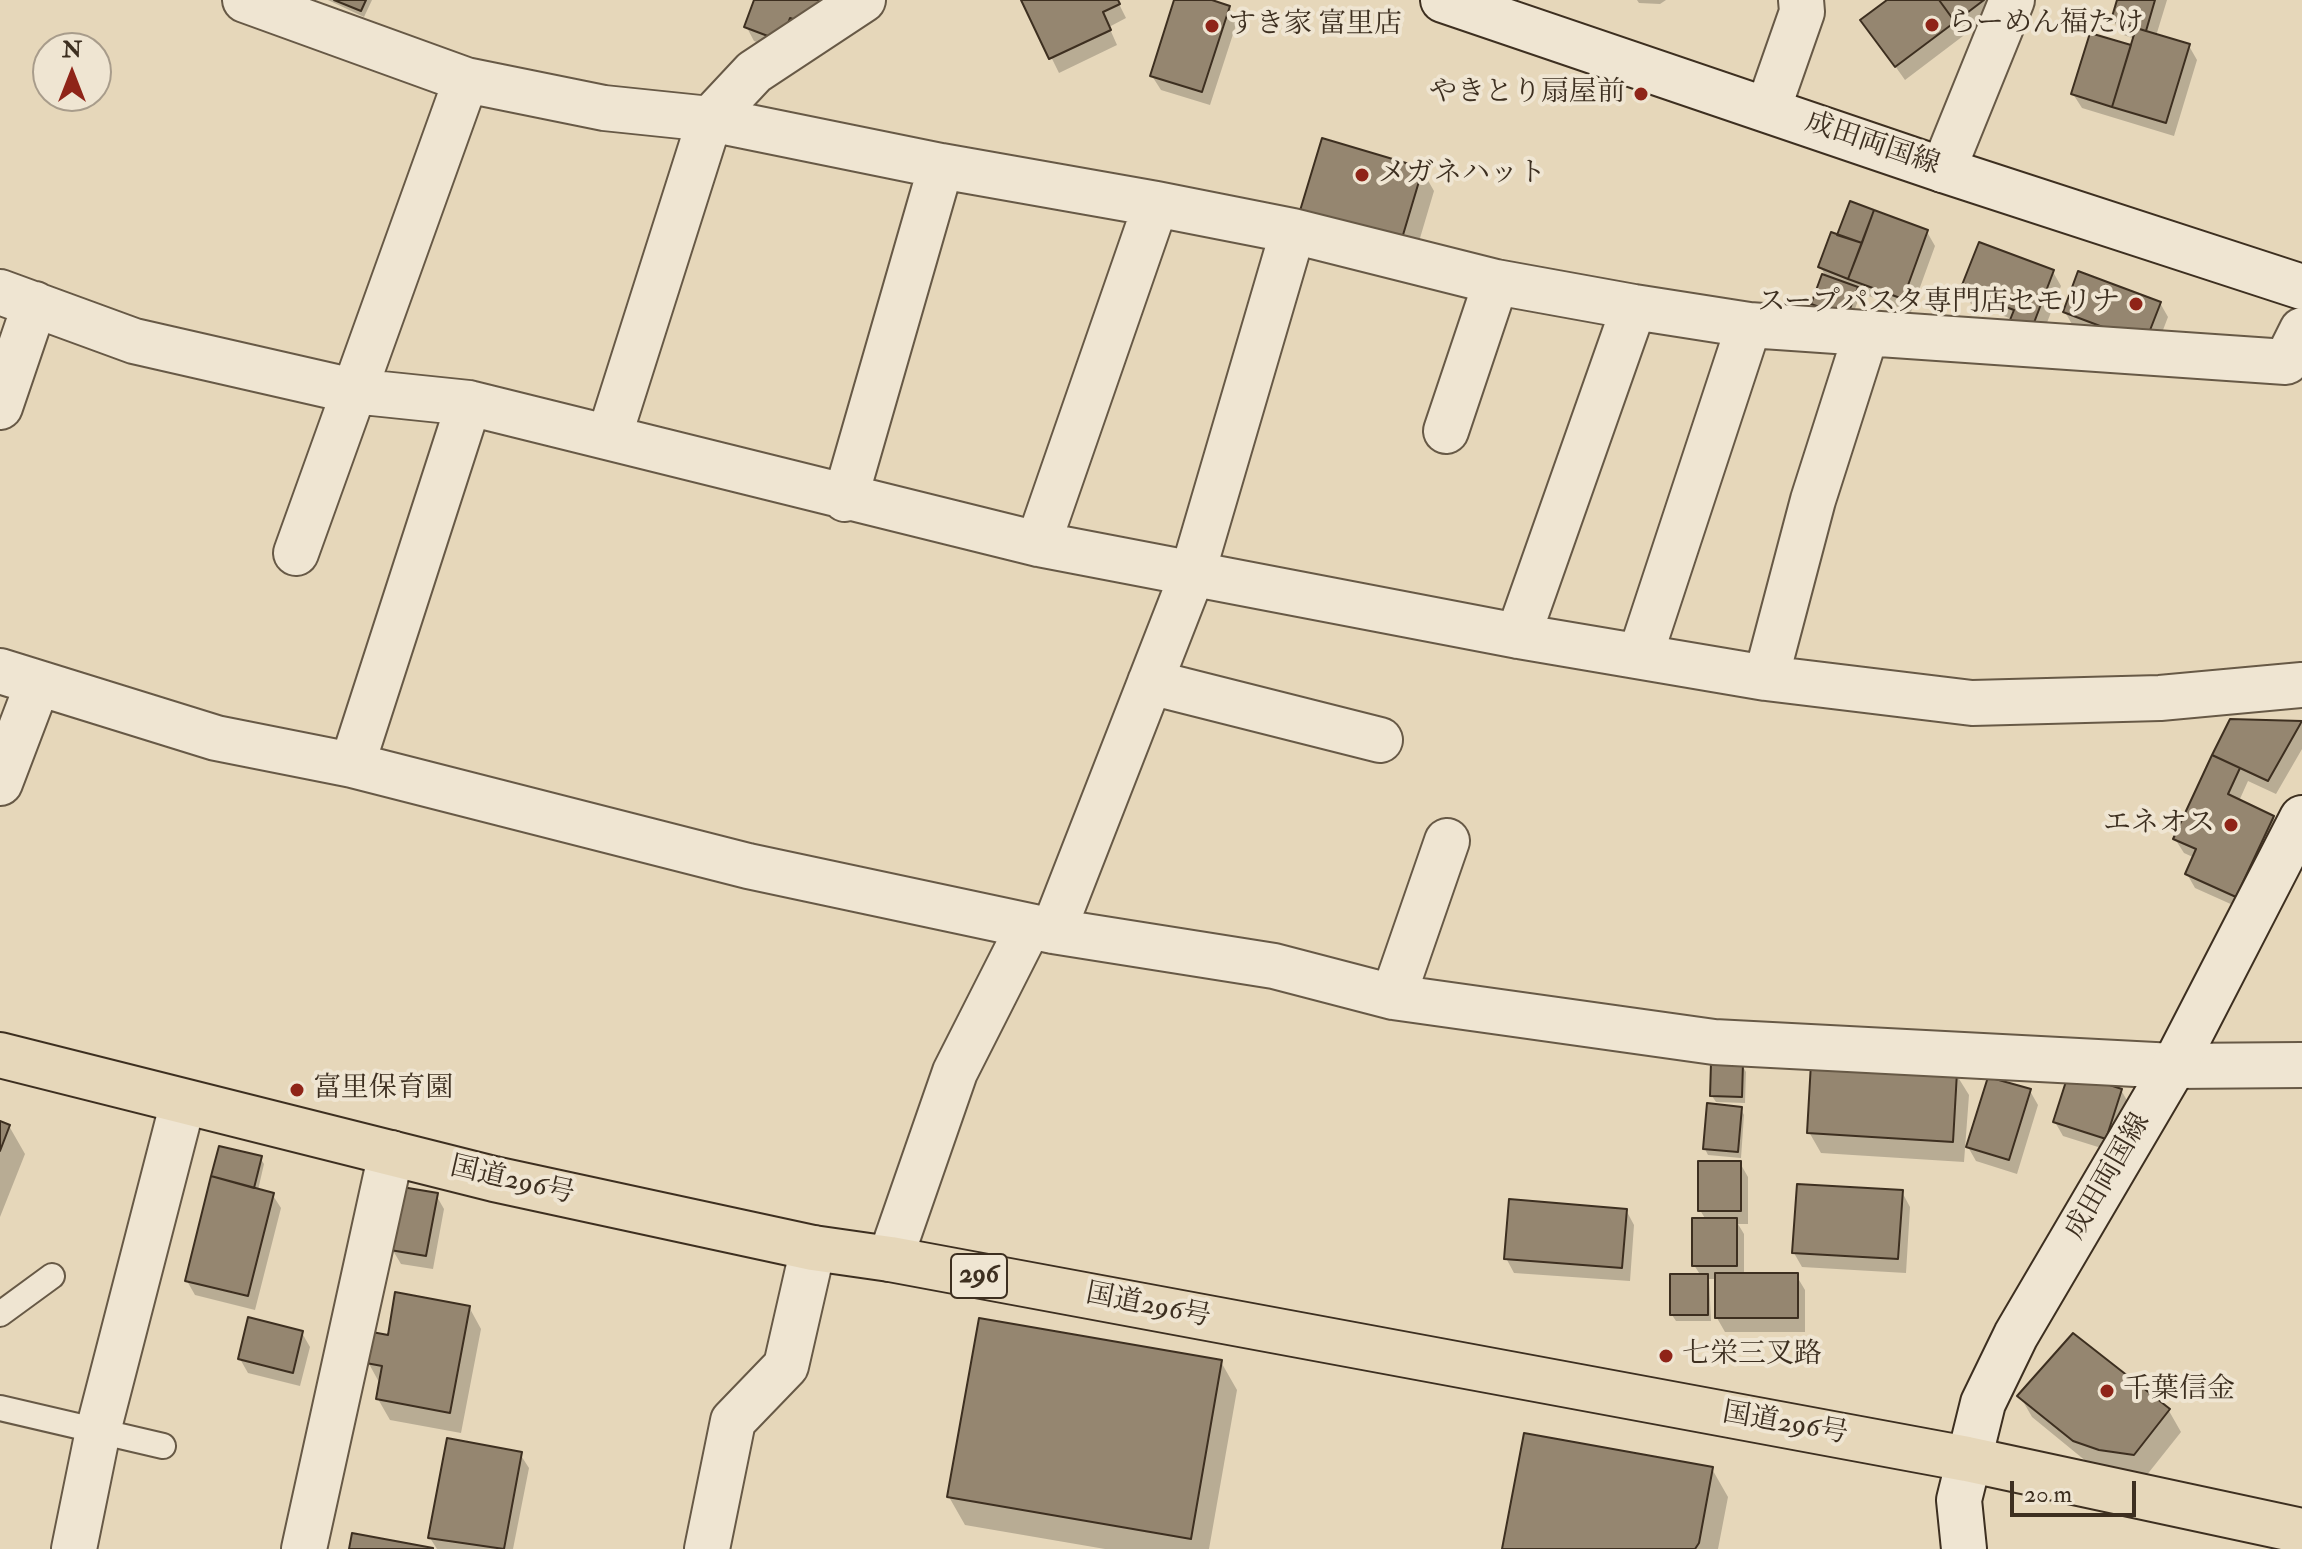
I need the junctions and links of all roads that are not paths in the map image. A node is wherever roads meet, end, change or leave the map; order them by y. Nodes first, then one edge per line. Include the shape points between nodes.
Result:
1 (245, 0) edge
2 (863, 0) edge
3 (1443, 0) edge
4 (1801, 0) edge
5 (2012, 0) edge
6 (466, 80) junction
7 (1768, 109) junction
8 (710, 119) junction
9 (941, 166) junction
10 (1943, 170) junction
11 (1156, 204) junction
12 (1293, 231) junction
13 (1496, 282) junction
14 (2302, 287) edge
15 (18, 298) edge
16 (1634, 307) junction
17 (1749, 325) junction
18 (2302, 330) edge
19 (1866, 334) junction
20 (353, 391) junction
21 (469, 403) junction
22 (0, 407) edge
23 (1446, 431) dead end
24 (609, 437) junction
25 (845, 499) junction
26 (1038, 544) junction
27 (296, 553) dead end
28 (1192, 575) junction
29 (1518, 636) junction
30 (1640, 656) junction
31 (19, 677) edge
32 (1766, 678) junction
33 (1150, 682) junction
34 (2302, 685) edge
35 (1380, 740) dead end
36 (352, 765) junction
37 (0, 783) edge
38 (2302, 818) edge
39 (1447, 841) dead end
40 (1041, 928) junction
41 (1393, 997) junction
42 (0, 1055) edge
43 (2302, 1065) edge
44 (2174, 1066) junction
45 (183, 1102) junction
46 (391, 1153) junction
47 (813, 1248) junction
48 (890, 1259) junction
49 (52, 1276) dead end
50 (0, 1314) edge
51 (0, 1408) edge
52 (98, 1431) junction
53 (163, 1446) dead end
54 (1967, 1459) junction
55 (2302, 1531) edge
56 (74, 1549) edge
57 (304, 1549) edge
58 (707, 1549) edge
59 (1964, 1549) edge

1 - 6 street
2 - 8 street via 754,72
3 - 7 street, 成田両国線
4 - 7 street via 1802,12
5 - 10 street
6 - 8 street via 604,108
6 - 20 street
7 - 10 street, 成田両国線
8 - 9 street
8 - 24 street
9 - 11 street
9 - 25 street
10 - 14 street, 成田両国線
11 - 12 street
11 - 26 street
12 - 13 street
12 - 28 street
13 - 16 street
13 - 23 street
15 - 20 street via 134,341
15 - 22 street
16 - 17 street
16 - 29 street
17 - 19 street
17 - 30 street
18 - 19 street via 2286,362
19 - 32 street via 1813,500
20 - 21 street
20 - 27 street
21 - 24 street
21 - 36 street
24 - 25 street
25 - 26 street
26 - 28 street
28 - 29 street
28 - 33 street
29 - 30 street
30 - 32 street
31 - 36 street via 216,738
31 - 37 street
32 - 34 street via 1972,703 2160,698
33 - 35 street
33 - 40 street
36 - 40 street via 748,866
38 - 44 street, 成田両国線
39 - 41 street
40 - 41 street via 1274,966
40 - 48 street via 955,1072
41 - 44 street via 1714,1042
42 - 45 highway, 国道296号 / 296
43 - 44 street
44 - 54 street, 成田両国線 via 2016,1335 1983,1403
45 - 46 highway, 国道296号 / 296
45 - 52 street
46 - 47 highway, 国道296号 / 296
46 - 57 street
47 - 48 highway, 国道296号 / 296
47 - 58 street via 786,1366 733,1421
48 - 54 highway, 国道296号 / 296
49 - 50 lane
51 - 52 lane
52 - 53 lane
52 - 56 street
54 - 55 highway, 国道296号 / 296
54 - 59 street, 成田両国線 via 1959,1500

